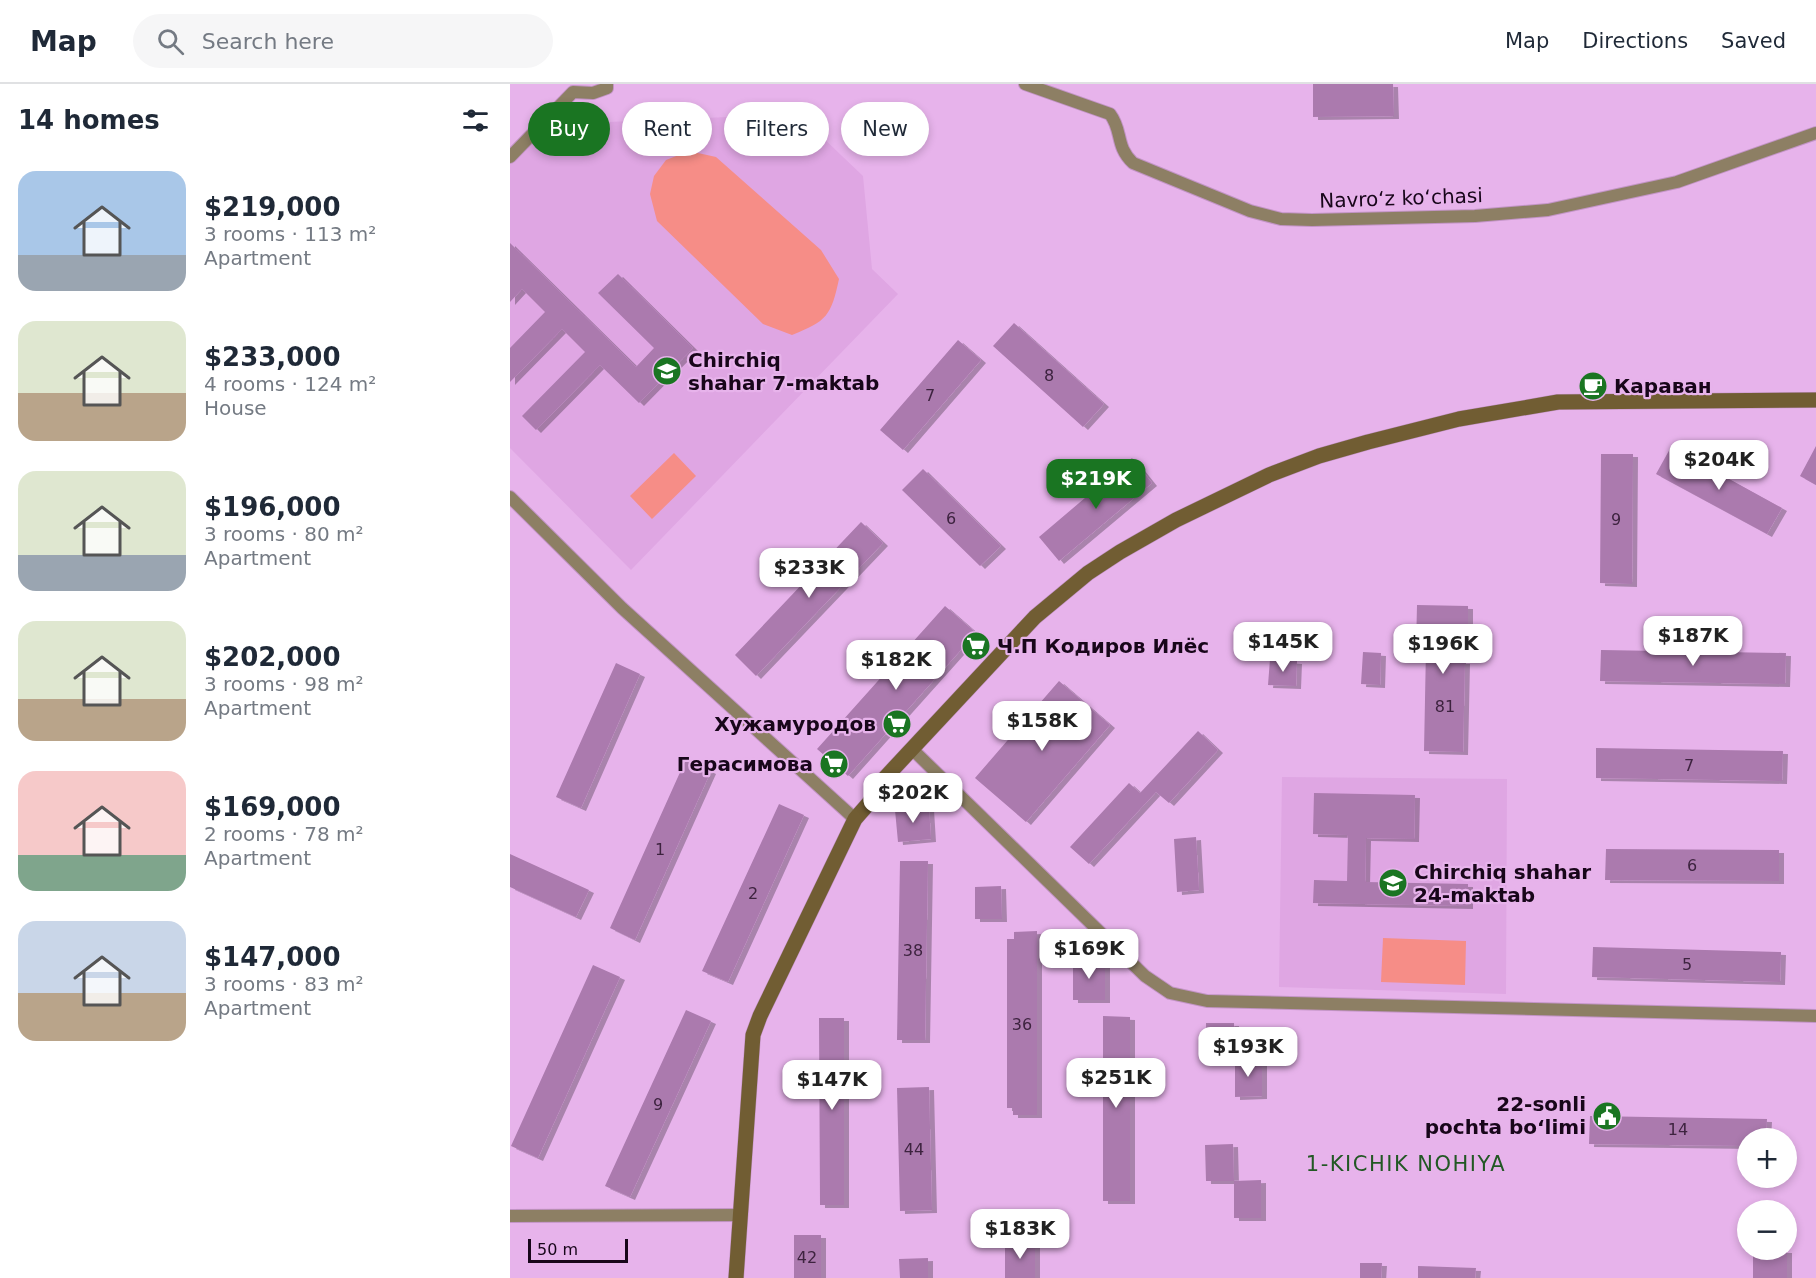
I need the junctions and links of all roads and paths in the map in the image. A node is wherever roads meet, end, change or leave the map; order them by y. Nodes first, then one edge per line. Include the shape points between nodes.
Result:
1 (607, 84) edge
2 (1025, 84) edge
3 (1816, 133) edge
4 (510, 157) edge
5 (1816, 400) edge
6 (510, 497) edge
7 (912, 749) junction
8 (855, 819) junction
9 (1816, 1016) edge
10 (740, 1215) junction
11 (510, 1216) edge
12 (736, 1278) edge

1 - 4 street via 599,92 573,92
2 - 3 street, Navro‘z ko‘chasi via 1110,114 1116,122 1124,155 1133,163 1250,212 1281,219 1463,216 1548,210 1677,182
5 - 7 street via 1558,402 1459,419 1319,456 1269,475 1176,520 1088,573 1035,617
6 - 8 street via 622,608
7 - 8 street via 882,781
7 - 9 street via 1145,976 1170,993 1207,1001
8 - 10 street via 753,1035
10 - 11 street
10 - 12 street

